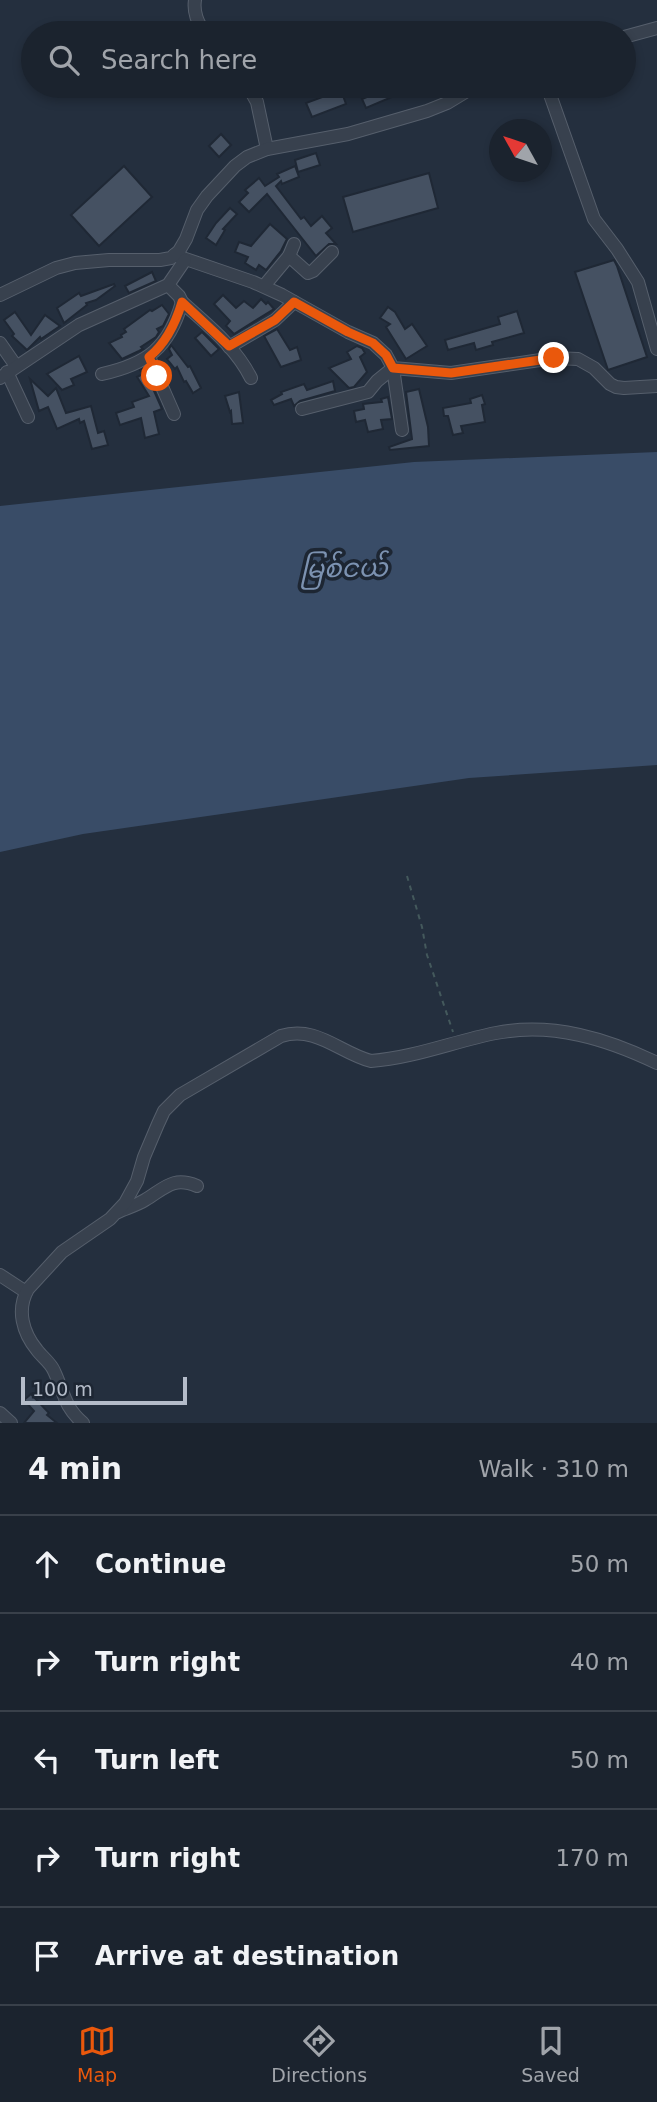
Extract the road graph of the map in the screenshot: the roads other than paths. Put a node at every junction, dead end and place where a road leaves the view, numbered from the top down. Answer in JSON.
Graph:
{"nodes":[{"id":1,"x":195,"y":0,"type":"edge"},
{"id":2,"x":197,"y":21,"type":"edge"},
{"id":3,"x":657,"y":29,"type":"edge"},
{"id":4,"x":636,"y":34,"type":"edge"},
{"id":5,"x":255,"y":98,"type":"edge"},
{"id":6,"x":455,"y":98,"type":"edge"},
{"id":7,"x":551,"y":98,"type":"edge"},
{"id":8,"x":267,"y":149,"type":"junction"},
{"id":9,"x":332,"y":251,"type":"dead end"},
{"id":10,"x":179,"y":258,"type":"junction"},
{"id":11,"x":167,"y":285,"type":"junction"},
{"id":12,"x":264,"y":286,"type":"junction"},
{"id":13,"x":0,"y":295,"type":"edge"},
{"id":14,"x":182,"y":302,"type":"junction"},
{"id":15,"x":294,"y":302,"type":"junction"},
{"id":16,"x":0,"y":343,"type":"edge"},
{"id":17,"x":229,"y":346,"type":"junction"},
{"id":18,"x":657,"y":349,"type":"edge"},
{"id":19,"x":149,"y":357,"type":"junction"},
{"id":20,"x":393,"y":368,"type":"junction"},
{"id":21,"x":8,"y":372,"type":"edge"},
{"id":22,"x":102,"y":374,"type":"dead end"},
{"id":23,"x":251,"y":378,"type":"dead end"},
{"id":24,"x":657,"y":386,"type":"edge"},
{"id":25,"x":302,"y":409,"type":"dead end"},
{"id":26,"x":174,"y":414,"type":"dead end"},
{"id":27,"x":28,"y":417,"type":"dead end"},
{"id":28,"x":402,"y":430,"type":"dead end"},
{"id":29,"x":657,"y":1063,"type":"edge"},
{"id":30,"x":197,"y":1186,"type":"dead end"},
{"id":31,"x":118,"y":1212,"type":"junction"},
{"id":32,"x":0,"y":1275,"type":"edge"},
{"id":33,"x":26,"y":1292,"type":"junction"},
{"id":34,"x":0,"y":1413,"type":"edge"},
{"id":35,"x":11,"y":1423,"type":"edge"},
{"id":36,"x":83,"y":1423,"type":"edge"}],
"edges":[{"from":1,"to":2,"type":"street"},
{"from":3,"to":4,"type":"street"},
{"from":5,"to":8,"type":"street"},
{"from":6,"to":8,"type":"street"},
{"from":7,"to":18,"type":"street"},
{"from":8,"to":10,"type":"street"},
{"from":9,"to":12,"type":"street"},
{"from":10,"to":11,"type":"street"},
{"from":10,"to":12,"type":"street"},
{"from":10,"to":13,"type":"street"},
{"from":11,"to":14,"type":"street"},
{"from":11,"to":21,"type":"street"},
{"from":12,"to":15,"type":"street"},
{"from":14,"to":17,"type":"street"},
{"from":14,"to":19,"type":"street"},
{"from":15,"to":17,"type":"street"},
{"from":15,"to":20,"type":"street"},
{"from":16,"to":21,"type":"street"},
{"from":17,"to":23,"type":"street"},
{"from":19,"to":22,"type":"street"},
{"from":19,"to":26,"type":"street"},
{"from":20,"to":24,"type":"street"},
{"from":20,"to":25,"type":"street"},
{"from":20,"to":28,"type":"street"},
{"from":21,"to":27,"type":"street"},
{"from":29,"to":31,"type":"street"},
{"from":30,"to":31,"type":"street"},
{"from":31,"to":33,"type":"street"},
{"from":32,"to":33,"type":"street"},
{"from":33,"to":36,"type":"street"},
{"from":34,"to":35,"type":"street"}]}
